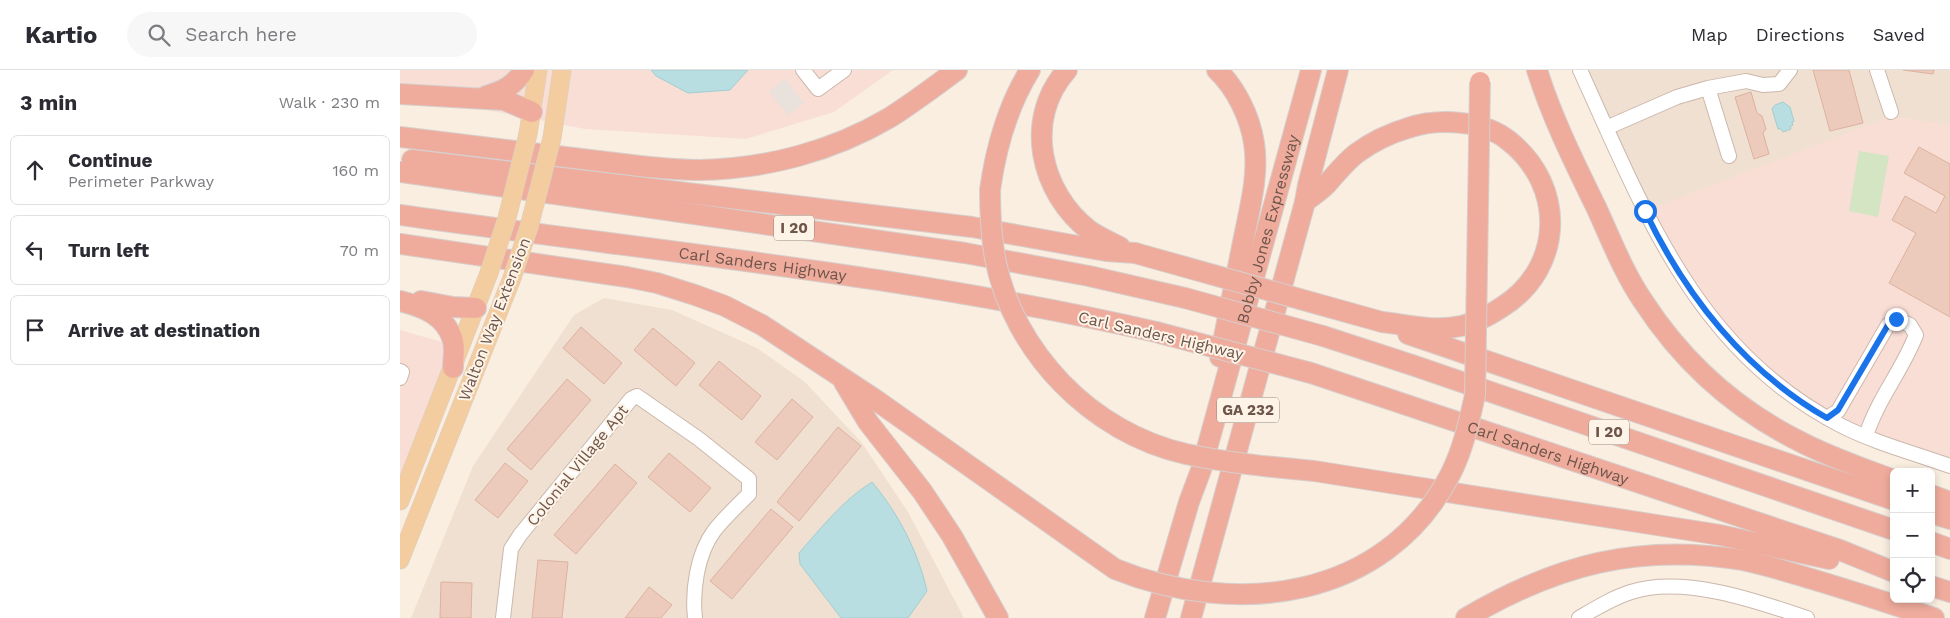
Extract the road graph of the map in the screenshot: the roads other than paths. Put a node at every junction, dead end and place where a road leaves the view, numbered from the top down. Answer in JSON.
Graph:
{"nodes":[{"id":1,"x":524,"y":70,"type":"edge"},
{"id":2,"x":538,"y":70,"type":"edge"},
{"id":3,"x":562,"y":70,"type":"edge"},
{"id":4,"x":803,"y":70,"type":"edge"},
{"id":5,"x":844,"y":70,"type":"edge"},
{"id":6,"x":957,"y":70,"type":"edge"},
{"id":7,"x":1030,"y":70,"type":"edge"},
{"id":8,"x":1067,"y":70,"type":"edge"},
{"id":9,"x":1217,"y":70,"type":"edge"},
{"id":10,"x":1301,"y":70,"type":"edge"},
{"id":11,"x":1311,"y":70,"type":"edge"},
{"id":12,"x":1338,"y":70,"type":"edge"},
{"id":13,"x":1537,"y":70,"type":"edge"},
{"id":14,"x":1580,"y":70,"type":"edge"},
{"id":15,"x":1878,"y":70,"type":"edge"},
{"id":16,"x":1785,"y":71,"type":"edge"},
{"id":17,"x":1480,"y":76,"type":"edge"},
{"id":18,"x":1753,"y":78,"type":"edge"},
{"id":19,"x":1708,"y":88,"type":"junction"},
{"id":20,"x":400,"y":94,"type":"edge"},
{"id":21,"x":476,"y":98,"type":"junction"},
{"id":22,"x":532,"y":112,"type":"junction"},
{"id":23,"x":1890,"y":112,"type":"dead end"},
{"id":24,"x":1606,"y":128,"type":"junction"},
{"id":25,"x":552,"y":135,"type":"junction"},
{"id":26,"x":400,"y":137,"type":"edge"},
{"id":27,"x":1291,"y":144,"type":"junction"},
{"id":28,"x":1729,"y":156,"type":"dead end"},
{"id":29,"x":400,"y":159,"type":"edge"},
{"id":30,"x":400,"y":172,"type":"edge"},
{"id":31,"x":1305,"y":202,"type":"junction"},
{"id":32,"x":400,"y":215,"type":"edge"},
{"id":33,"x":400,"y":244,"type":"edge"},
{"id":34,"x":1135,"y":253,"type":"junction"},
{"id":35,"x":400,"y":296,"type":"edge"},
{"id":36,"x":400,"y":301,"type":"edge"},
{"id":37,"x":502,"y":306,"type":"junction"},
{"id":38,"x":476,"y":308,"type":"junction"},
{"id":39,"x":1382,"y":322,"type":"junction"},
{"id":40,"x":452,"y":368,"type":"junction"},
{"id":41,"x":400,"y":371,"type":"edge"},
{"id":42,"x":840,"y":376,"type":"junction"},
{"id":43,"x":400,"y":378,"type":"edge"},
{"id":44,"x":1827,"y":418,"type":"junction"},
{"id":45,"x":1866,"y":436,"type":"junction"},
{"id":46,"x":1950,"y":466,"type":"edge"},
{"id":47,"x":1890,"y":478,"type":"edge"},
{"id":48,"x":1935,"y":496,"type":"edge"},
{"id":49,"x":1890,"y":499,"type":"edge"},
{"id":50,"x":400,"y":501,"type":"edge"},
{"id":51,"x":1189,"y":502,"type":"junction"},
{"id":52,"x":1950,"y":502,"type":"edge"},
{"id":53,"x":1935,"y":514,"type":"edge"},
{"id":54,"x":1950,"y":519,"type":"edge"},
{"id":55,"x":1890,"y":529,"type":"edge"},
{"id":56,"x":1935,"y":543,"type":"edge"},
{"id":57,"x":1950,"y":549,"type":"edge"},
{"id":58,"x":400,"y":560,"type":"edge"},
{"id":59,"x":1863,"y":560,"type":"junction"},
{"id":60,"x":1890,"y":570,"type":"edge"},
{"id":61,"x":1935,"y":587,"type":"edge"},
{"id":62,"x":1950,"y":592,"type":"edge"},
{"id":63,"x":503,"y":618,"type":"edge"},
{"id":64,"x":696,"y":618,"type":"edge"},
{"id":65,"x":998,"y":618,"type":"edge"},
{"id":66,"x":1155,"y":618,"type":"edge"},
{"id":67,"x":1190,"y":618,"type":"edge"},
{"id":68,"x":1466,"y":618,"type":"edge"},
{"id":69,"x":1579,"y":618,"type":"edge"},
{"id":70,"x":1807,"y":618,"type":"edge"},
{"id":71,"x":1934,"y":618,"type":"edge"}],
"edges":[{"from":1,"to":21,"type":"highway"},
{"from":2,"to":22,"type":"main road","name":"Walton Way Extension"},
{"from":3,"to":25,"type":"main road","name":"Walton Way Extension"},
{"from":4,"to":5,"type":"street"},
{"from":6,"to":26,"type":"highway"},
{"from":7,"to":59,"type":"highway","bridge":true},
{"from":8,"to":34,"type":"highway"},
{"from":9,"to":51,"type":"highway"},
{"from":10,"to":27,"type":"highway"},
{"from":11,"to":27,"type":"highway","name":"Bobby Jones Expressway","number":"GA 232"},
{"from":12,"to":31,"type":"highway","name":"Bobby Jones Expressway","number":"GA 232"},
{"from":13,"to":47,"type":"highway"},
{"from":14,"to":24,"type":"street"},
{"from":15,"to":23,"type":"street"},
{"from":16,"to":18,"type":"street"},
{"from":17,"to":42,"type":"highway","bridge":true},
{"from":18,"to":19,"type":"street"},
{"from":19,"to":24,"type":"street"},
{"from":19,"to":28,"type":"street"},
{"from":20,"to":21,"type":"highway"},
{"from":21,"to":22,"type":"highway"},
{"from":22,"to":25,"type":"main road"},
{"from":22,"to":38,"type":"main road","name":"Walton Way Extension","bridge":true},
{"from":24,"to":44,"type":"street"},
{"from":25,"to":37,"type":"main road","name":"Walton Way Extension","bridge":true},
{"from":27,"to":51,"type":"highway","name":"Bobby Jones Expressway","number":"GA 232"},
{"from":29,"to":34,"type":"highway"},
{"from":30,"to":55,"type":"highway","number":"I 20","bridge":true},
{"from":31,"to":39,"type":"highway"},
{"from":31,"to":67,"type":"highway","name":"Bobby Jones Expressway","number":"GA 232"},
{"from":32,"to":59,"type":"highway","name":"Carl Sanders Highway","number":"I 20","bridge":true},
{"from":33,"to":42,"type":"highway"},
{"from":34,"to":39,"type":"highway","bridge":true},
{"from":35,"to":38,"type":"highway"},
{"from":36,"to":40,"type":"highway"},
{"from":37,"to":38,"type":"main road"},
{"from":37,"to":58,"type":"main road","name":"Walton Way Extension"},
{"from":38,"to":40,"type":"main road","name":"Walton Way Extension"},
{"from":39,"to":49,"type":"highway"},
{"from":40,"to":50,"type":"main road","name":"Walton Way Extension"},
{"from":41,"to":43,"type":"street"},
{"from":42,"to":65,"type":"highway"},
{"from":44,"to":45,"type":"street"},
{"from":44,"to":45,"type":"street"},
{"from":45,"to":46,"type":"street"},
{"from":48,"to":52,"type":"highway"},
{"from":51,"to":66,"type":"highway","name":"Bobby Jones Expressway","number":"GA 232"},
{"from":53,"to":54,"type":"highway"},
{"from":56,"to":57,"type":"highway"},
{"from":59,"to":60,"type":"highway","name":"Carl Sanders Highway","number":"I 20"},
{"from":61,"to":62,"type":"highway"},
{"from":63,"to":64,"type":"street","name":"Colonial Village Apt"},
{"from":68,"to":71,"type":"highway"},
{"from":69,"to":70,"type":"street"}]}
